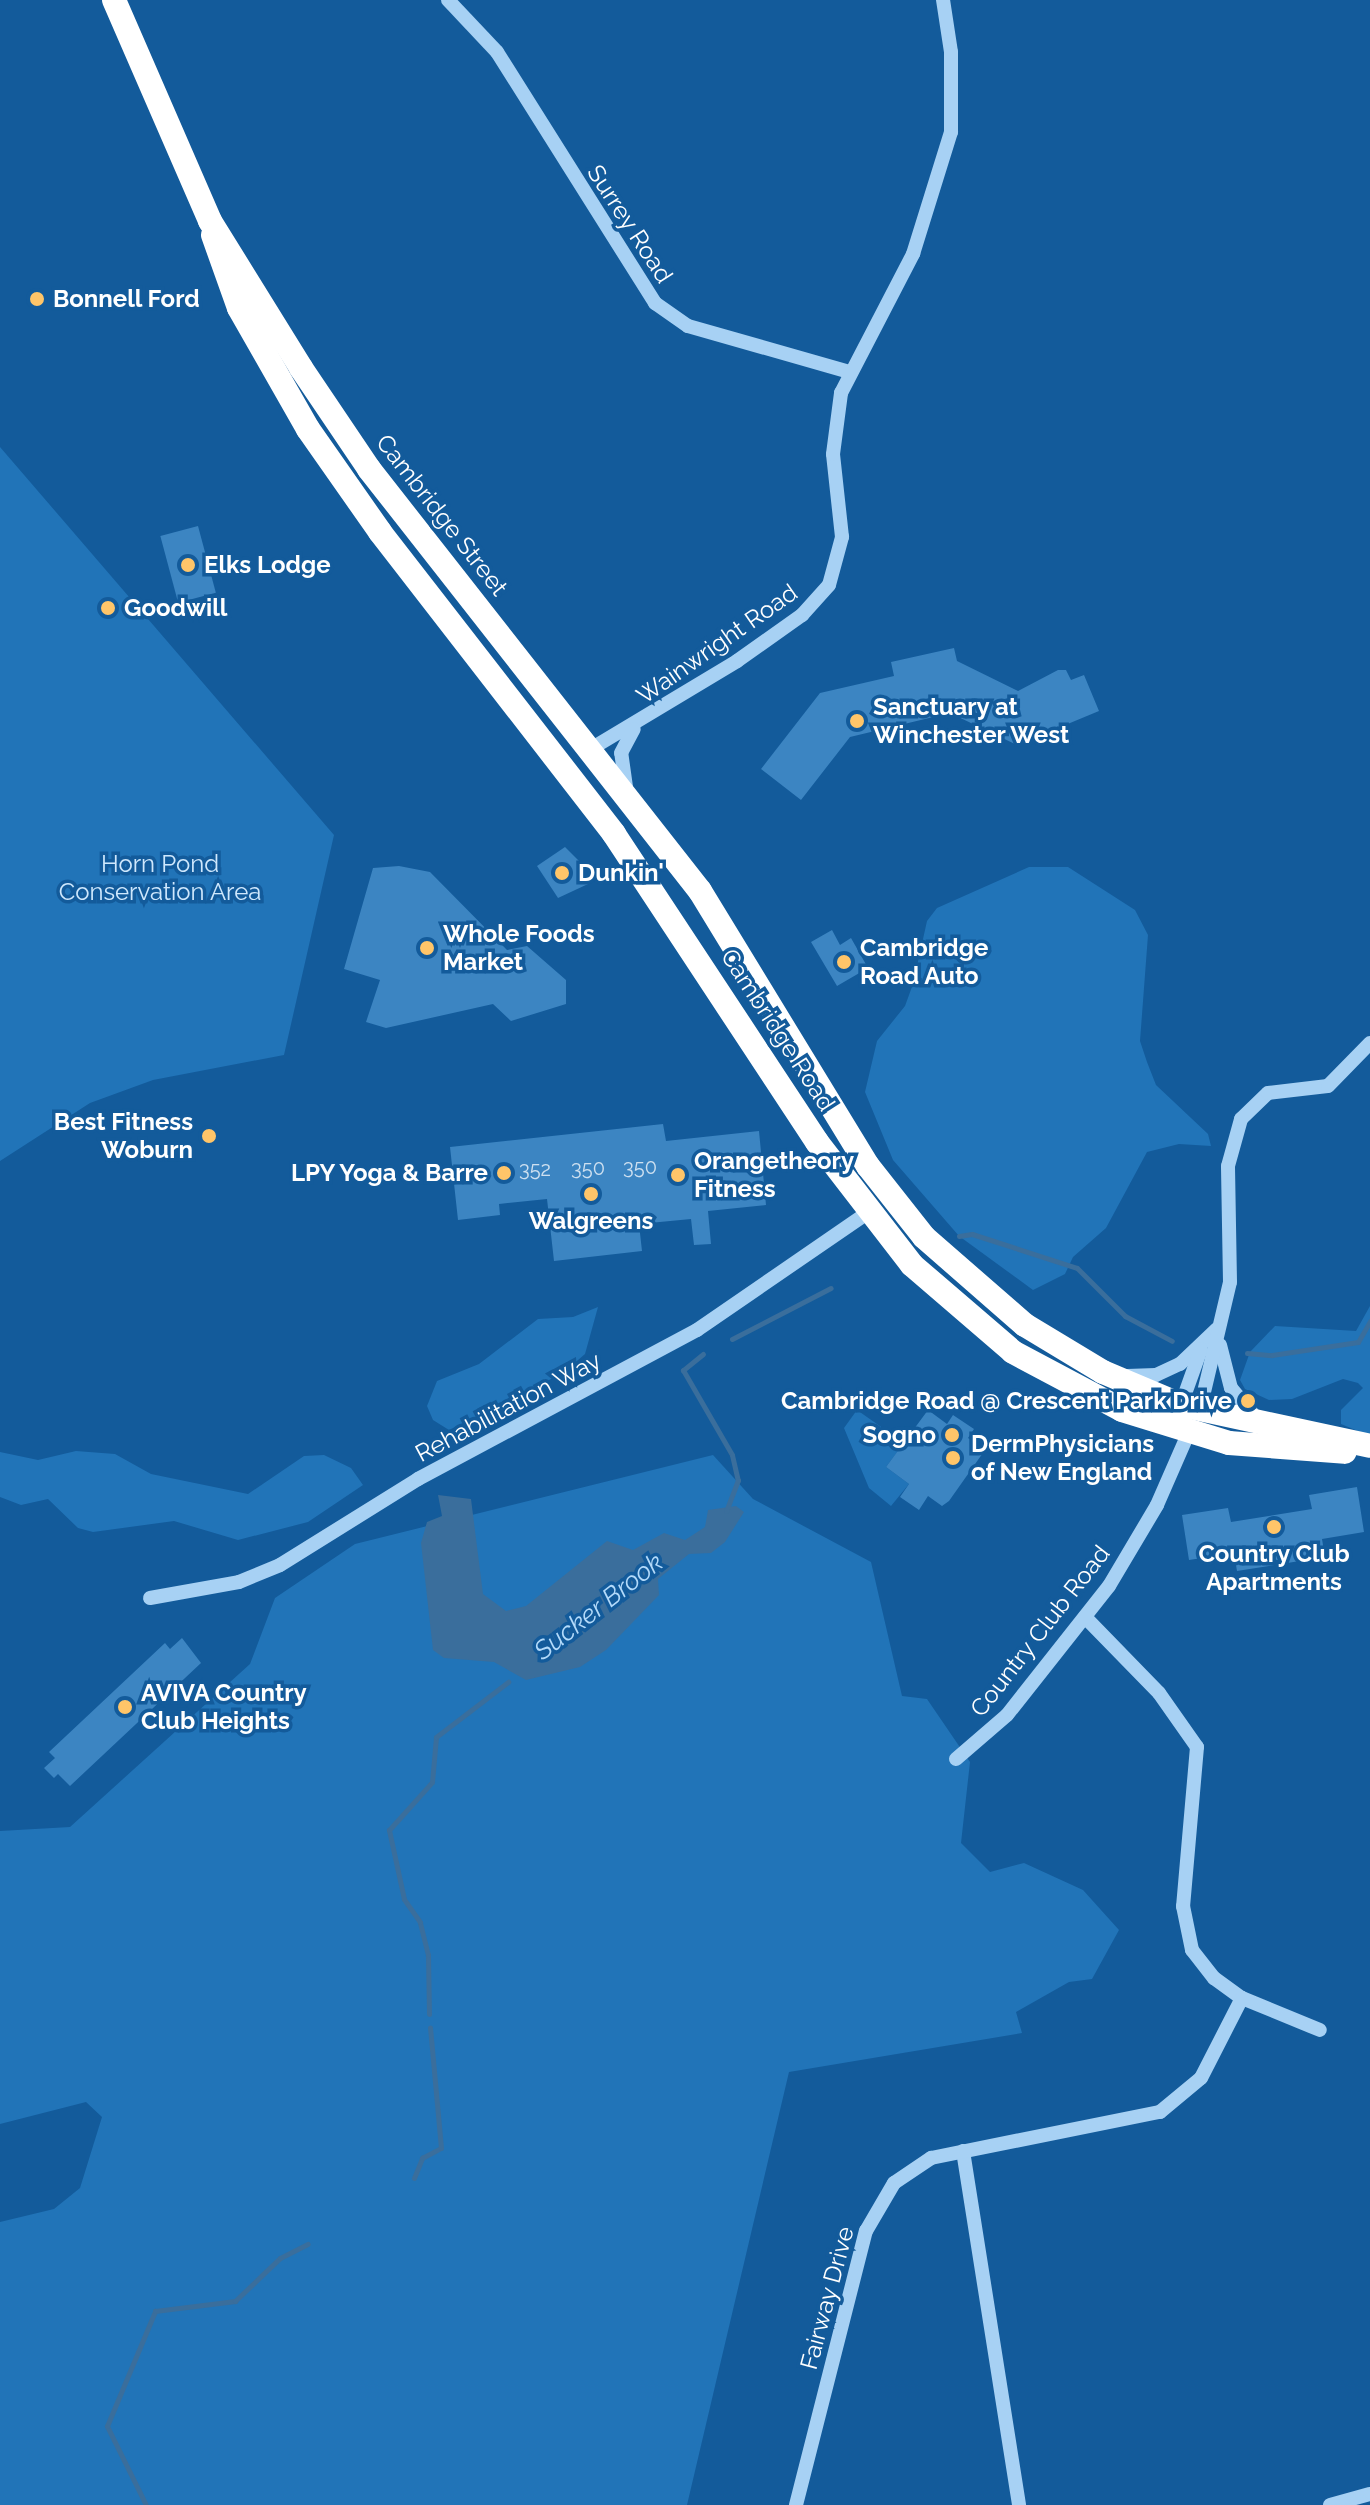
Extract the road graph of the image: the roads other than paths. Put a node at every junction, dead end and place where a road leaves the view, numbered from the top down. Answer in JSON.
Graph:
{"nodes":[{"id":1,"x":114,"y":0,"type":"edge"},
{"id":2,"x":448,"y":0,"type":"edge"},
{"id":3,"x":943,"y":0,"type":"edge"},
{"id":4,"x":210,"y":221,"type":"junction"},
{"id":5,"x":849,"y":372,"type":"junction"},
{"id":6,"x":485,"y":616,"type":"junction"},
{"id":7,"x":460,"y":637,"type":"junction"},
{"id":8,"x":634,"y":729,"type":"junction"},
{"id":9,"x":589,"y":750,"type":"junction"},
{"id":10,"x":652,"y":827,"type":"junction"},
{"id":11,"x":614,"y":834,"type":"joint"},
{"id":12,"x":788,"y":1031,"type":"junction"},
{"id":13,"x":1370,"y":1043,"type":"edge"},
{"id":14,"x":759,"y":1049,"type":"junction"},
{"id":15,"x":869,"y":1212,"type":"junction"},
{"id":16,"x":1217,"y":1328,"type":"junction"},
{"id":17,"x":1203,"y":1345,"type":"junction"},
{"id":18,"x":1082,"y":1361,"type":"junction"},
{"id":19,"x":1190,"y":1407,"type":"junction"},
{"id":20,"x":1269,"y":1425,"type":"junction"},
{"id":21,"x":1188,"y":1434,"type":"junction"},
{"id":22,"x":1370,"y":1446,"type":"edge"},
{"id":23,"x":1370,"y":1453,"type":"edge"},
{"id":24,"x":150,"y":1598,"type":"dead end"},
{"id":25,"x":1085,"y":1617,"type":"junction"},
{"id":26,"x":956,"y":1759,"type":"dead end"},
{"id":27,"x":1242,"y":1998,"type":"junction"},
{"id":28,"x":1320,"y":2030,"type":"dead end"},
{"id":29,"x":963,"y":2151,"type":"junction"},
{"id":30,"x":1370,"y":2494,"type":"edge"},
{"id":31,"x":796,"y":2505,"type":"edge"},
{"id":32,"x":1019,"y":2505,"type":"edge"},
{"id":33,"x":1330,"y":2505,"type":"edge"}],
"edges":[{"from":1,"to":4,"type":"highway","name":"Cambridge Street"},
{"from":2,"to":5,"type":"street","name":"Surrey Road"},
{"from":3,"to":5,"type":"street","name":"Wainwright Road"},
{"from":4,"to":6,"type":"highway","name":"Cambridge Street"},
{"from":4,"to":7,"type":"highway","name":"Cambridge Street"},
{"from":5,"to":8,"type":"street","name":"Wainwright Road"},
{"from":6,"to":7,"type":"highway"},
{"from":6,"to":9,"type":"highway","name":"Cambridge Street"},
{"from":7,"to":11,"type":"highway","name":"Cambridge Street"},
{"from":8,"to":9,"type":"street","name":"Wainwright Road"},
{"from":8,"to":10,"type":"street","name":"Wainwright Road"},
{"from":9,"to":10,"type":"highway","name":"Cambridge Street"},
{"from":10,"to":12,"type":"highway","name":"Cambridge Road"},
{"from":11,"to":14,"type":"highway","name":"Cambridge Road"},
{"from":12,"to":14,"type":"highway"},
{"from":12,"to":18,"type":"highway","name":"Cambridge Road"},
{"from":13,"to":16,"type":"street"},
{"from":14,"to":15,"type":"highway","name":"Cambridge Road"},
{"from":15,"to":21,"type":"highway","name":"Cambridge Road"},
{"from":15,"to":24,"type":"street","name":"Rehabilitation Way"},
{"from":16,"to":17,"type":"street"},
{"from":16,"to":19,"type":"street"},
{"from":16,"to":20,"type":"street"},
{"from":17,"to":18,"type":"street"},
{"from":17,"to":19,"type":"street"},
{"from":18,"to":19,"type":"highway","name":"Cambridge Road"},
{"from":19,"to":20,"type":"highway","name":"Cambridge Road"},
{"from":19,"to":21,"type":"highway"},
{"from":20,"to":22,"type":"highway","name":"Cambridge Road"},
{"from":21,"to":23,"type":"highway","name":"Cambridge Road"},
{"from":21,"to":25,"type":"street","name":"Country Club Road"},
{"from":25,"to":26,"type":"street","name":"Country Club Road"},
{"from":25,"to":27,"type":"street"},
{"from":27,"to":28,"type":"street"},
{"from":27,"to":29,"type":"street","name":"Fairway Drive"},
{"from":29,"to":31,"type":"street","name":"Fairway Drive"},
{"from":29,"to":32,"type":"street"},
{"from":30,"to":33,"type":"street"}]}
